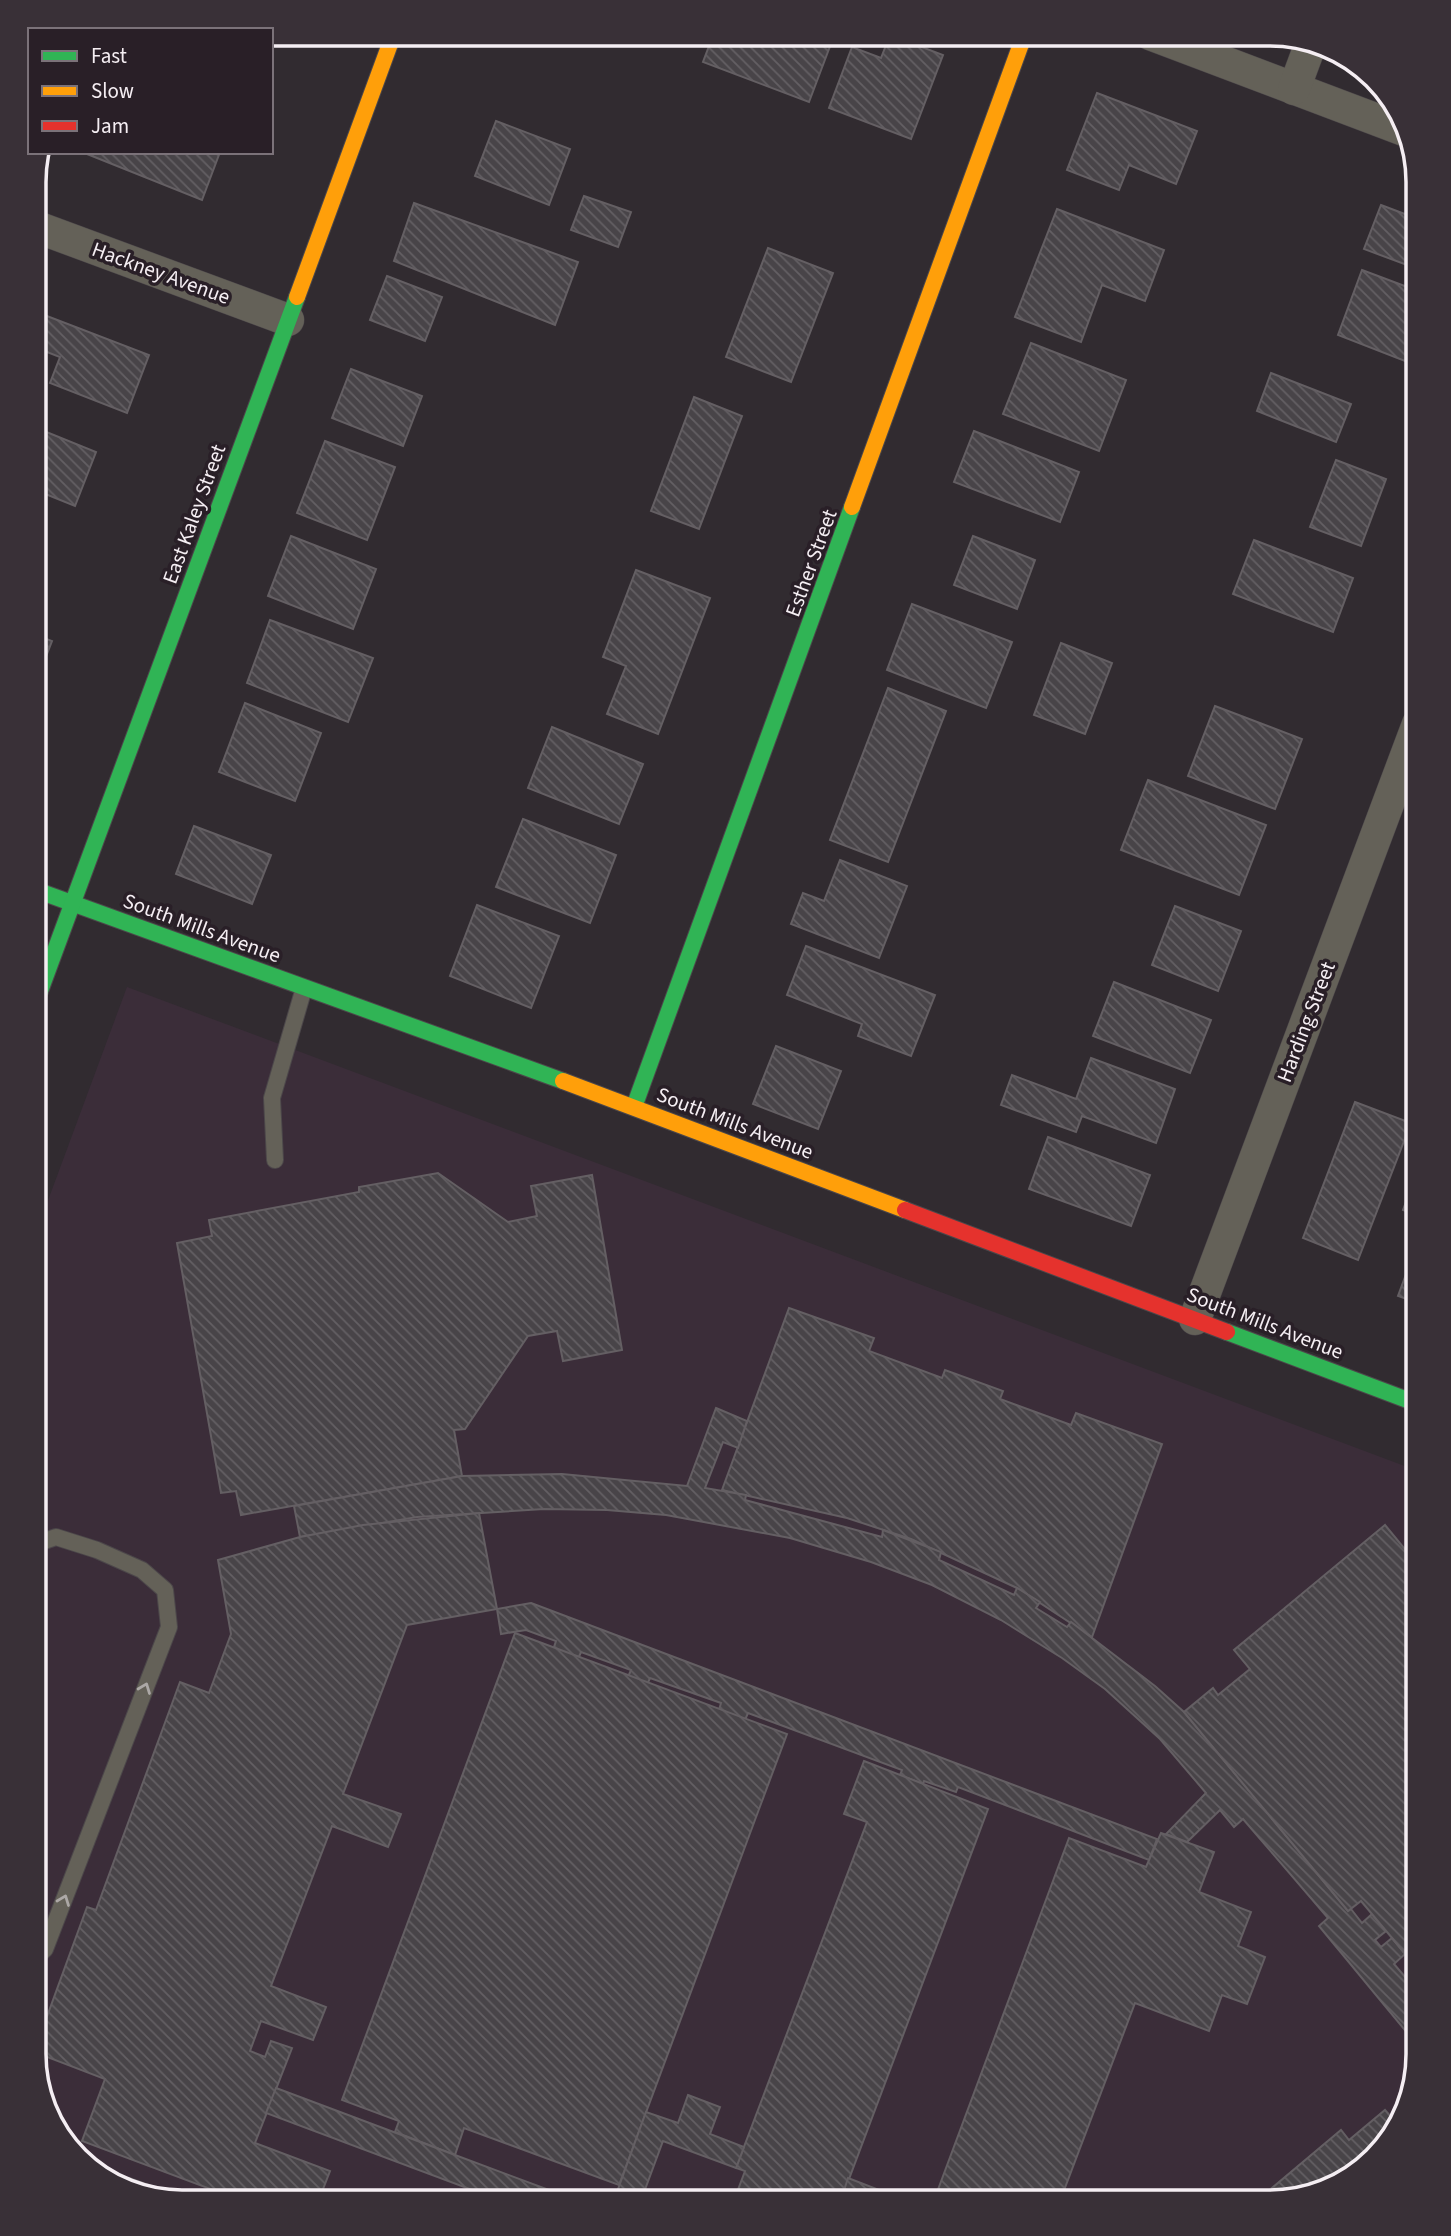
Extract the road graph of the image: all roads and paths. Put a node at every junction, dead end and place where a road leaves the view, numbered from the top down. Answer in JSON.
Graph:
{"nodes":[{"id":1,"x":389,"y":46,"type":"edge"},
{"id":2,"x":1020,"y":46,"type":"edge"},
{"id":3,"x":1181,"y":46,"type":"edge"},
{"id":4,"x":1308,"y":51,"type":"edge"},
{"id":5,"x":1294,"y":89,"type":"junction"},
{"id":6,"x":1393,"y":126,"type":"edge"},
{"id":7,"x":46,"y":230,"type":"edge"},
{"id":8,"x":288,"y":320,"type":"junction"},
{"id":9,"x":1406,"y":756,"type":"edge"},
{"id":10,"x":46,"y":894,"type":"edge"},
{"id":11,"x":72,"y":904,"type":"junction"},
{"id":12,"x":46,"y":975,"type":"edge"},
{"id":13,"x":304,"y":988,"type":"junction"},
{"id":14,"x":634,"y":1107,"type":"junction"},
{"id":15,"x":275,"y":1160,"type":"dead end"},
{"id":16,"x":1195,"y":1319,"type":"junction"},
{"id":17,"x":1406,"y":1399,"type":"edge"},
{"id":18,"x":46,"y":1540,"type":"edge"},
{"id":19,"x":46,"y":1946,"type":"edge"}],
"edges":[{"from":1,"to":8,"type":"street","name":"East Kaley Street"},
{"from":2,"to":14,"type":"street","name":"Esther Street"},
{"from":3,"to":5,"type":"street"},
{"from":4,"to":5,"type":"street"},
{"from":5,"to":6,"type":"street"},
{"from":7,"to":8,"type":"street","name":"Hackney Avenue"},
{"from":8,"to":11,"type":"street","name":"East Kaley Street"},
{"from":9,"to":16,"type":"street","name":"Harding Street"},
{"from":10,"to":11,"type":"street","name":"South Mills Avenue"},
{"from":11,"to":12,"type":"street","name":"East Kaley Street"},
{"from":11,"to":13,"type":"street","name":"South Mills Avenue"},
{"from":13,"to":14,"type":"street","name":"South Mills Avenue"},
{"from":13,"to":15,"type":"lane"},
{"from":14,"to":16,"type":"street","name":"South Mills Avenue"},
{"from":16,"to":17,"type":"street","name":"South Mills Avenue"},
{"from":19,"to":18,"type":"lane","one_way":true}]}
